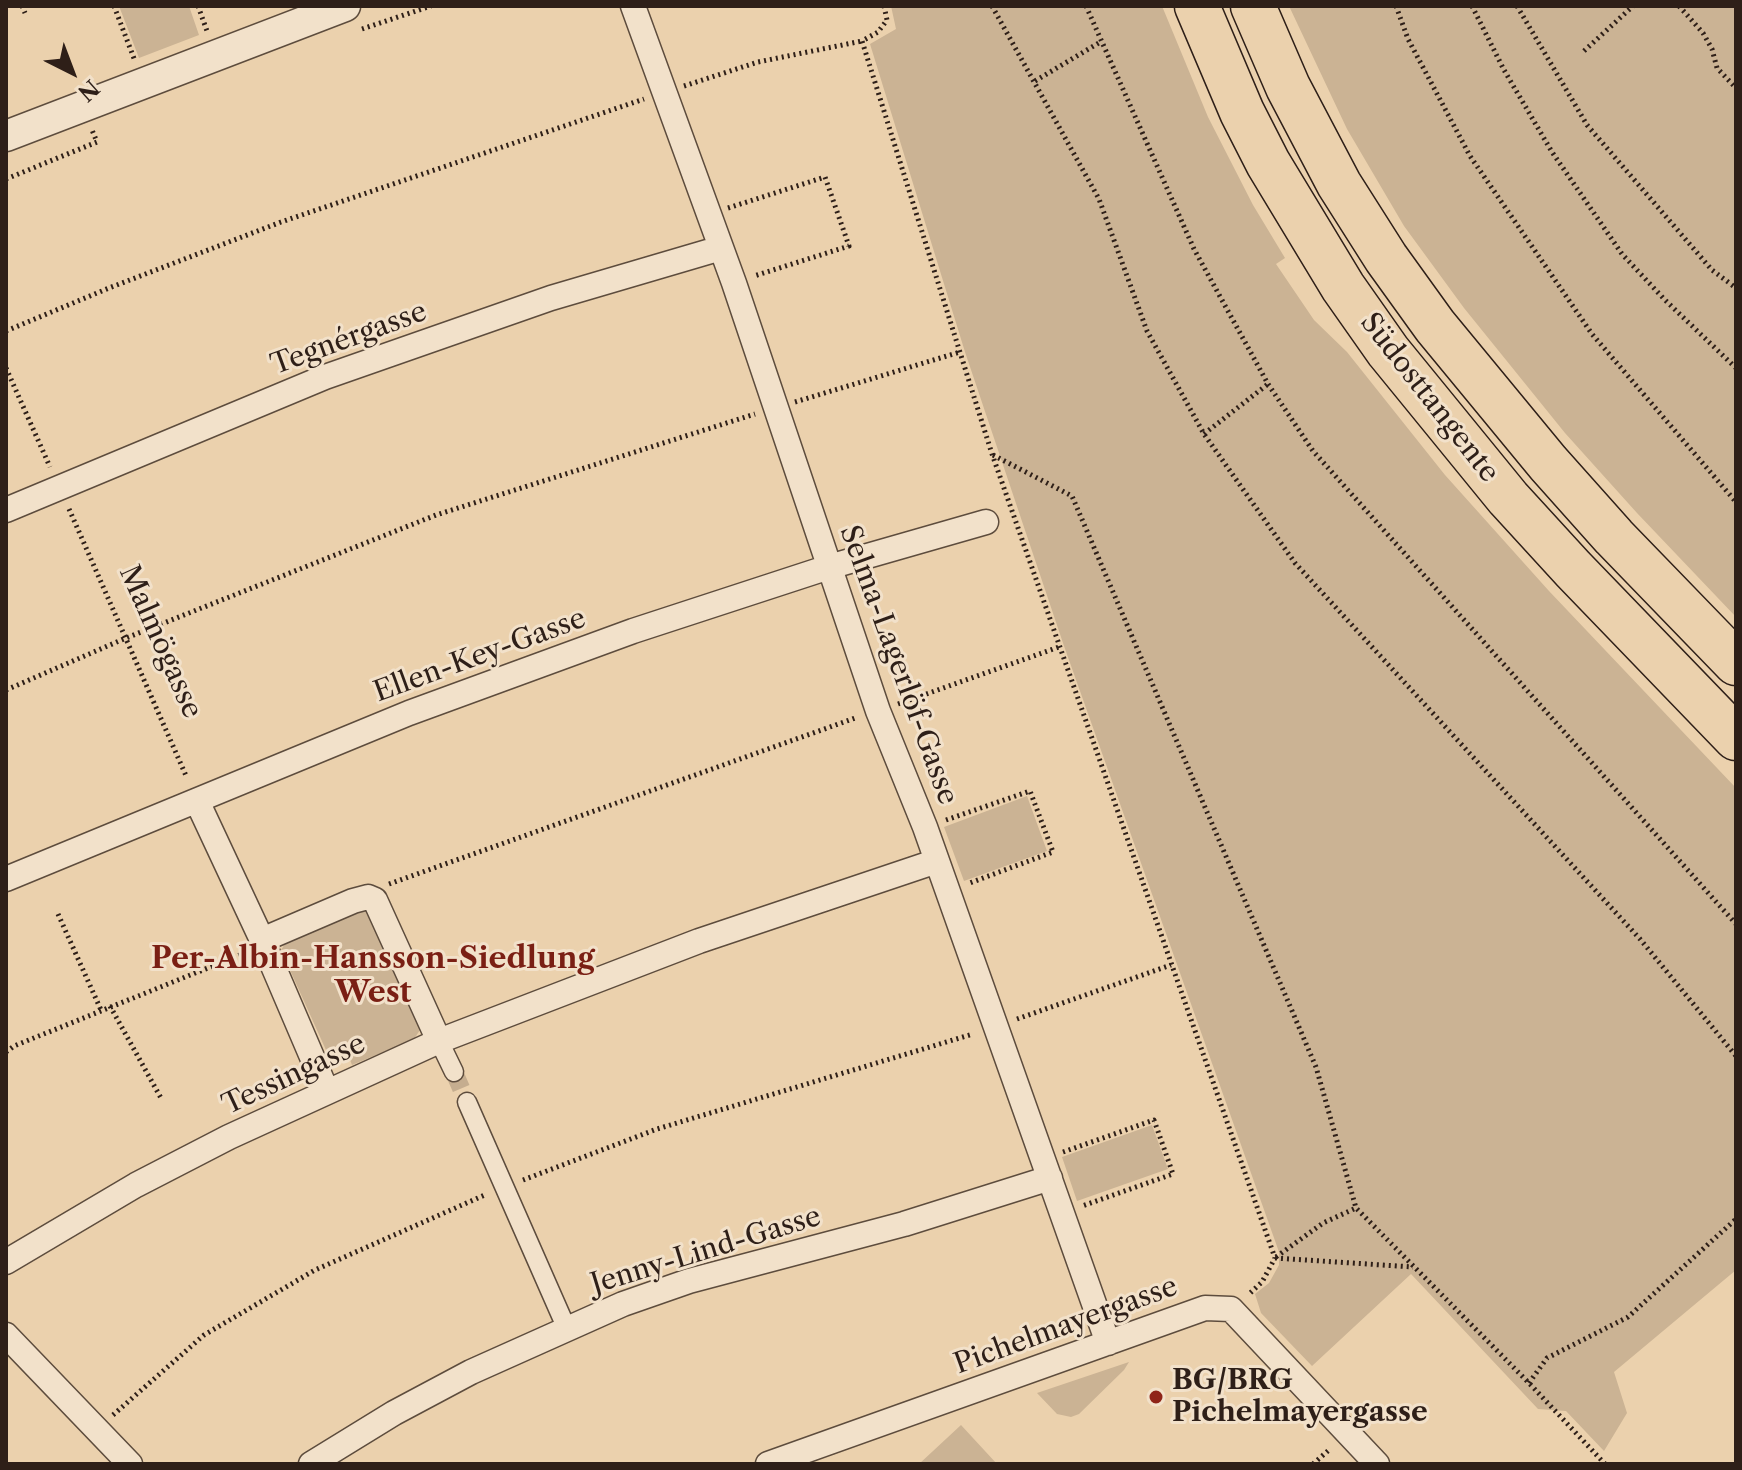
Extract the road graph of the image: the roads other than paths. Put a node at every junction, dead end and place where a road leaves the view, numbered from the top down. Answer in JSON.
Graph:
{"nodes":[{"id":1,"x":345,"y":6,"type":"edge"},
{"id":2,"x":633,"y":6,"type":"edge"},
{"id":3,"x":1197,"y":6,"type":"edge"},
{"id":4,"x":1253,"y":6,"type":"edge"},
{"id":5,"x":6,"y":136,"type":"edge"},
{"id":6,"x":721,"y":248,"type":"junction"},
{"id":7,"x":6,"y":510,"type":"edge"},
{"id":8,"x":986,"y":522,"type":"dead end"},
{"id":9,"x":829,"y":567,"type":"junction"},
{"id":10,"x":1736,"y":663,"type":"edge"},
{"id":11,"x":1736,"y":738,"type":"edge"},
{"id":12,"x":197,"y":801,"type":"junction"},
{"id":13,"x":937,"y":861,"type":"junction"},
{"id":14,"x":6,"y":879,"type":"edge"},
{"id":15,"x":262,"y":940,"type":"junction"},
{"id":16,"x":439,"y":1041,"type":"junction"},
{"id":17,"x":454,"y":1072,"type":"tunnel mouth"},
{"id":18,"x":327,"y":1092,"type":"junction"},
{"id":19,"x":467,"y":1102,"type":"tunnel mouth"},
{"id":20,"x":1046,"y":1168,"type":"junction"},
{"id":21,"x":6,"y":1262,"type":"edge"},
{"id":22,"x":566,"y":1327,"type":"junction"},
{"id":23,"x":6,"y":1335,"type":"edge"},
{"id":24,"x":1108,"y":1343,"type":"junction"},
{"id":25,"x":130,"y":1464,"type":"edge"},
{"id":26,"x":311,"y":1464,"type":"edge"},
{"id":27,"x":768,"y":1464,"type":"edge"},
{"id":28,"x":1377,"y":1464,"type":"edge"}],
"edges":[{"from":1,"to":5,"type":"street"},
{"from":2,"to":6,"type":"street","name":"Selma-Lagerlöf-Gasse"},
{"from":3,"to":11,"type":"highway","name":"Südosttangente"},
{"from":4,"to":10,"type":"highway","name":"Südosttangente"},
{"from":6,"to":7,"type":"street","name":"Tegnérgasse"},
{"from":6,"to":9,"type":"street","name":"Selma-Lagerlöf-Gasse"},
{"from":8,"to":9,"type":"street","name":"Ellen-Key-Gasse"},
{"from":9,"to":12,"type":"street","name":"Ellen-Key-Gasse"},
{"from":9,"to":13,"type":"street","name":"Selma-Lagerlöf-Gasse"},
{"from":12,"to":14,"type":"street","name":"Ellen-Key-Gasse"},
{"from":12,"to":15,"type":"street"},
{"from":13,"to":16,"type":"street","name":"Tessingasse"},
{"from":13,"to":20,"type":"street","name":"Selma-Lagerlöf-Gasse"},
{"from":15,"to":16,"type":"street"},
{"from":15,"to":18,"type":"street"},
{"from":16,"to":17,"type":"street"},
{"from":16,"to":18,"type":"street","name":"Tessingasse"},
{"from":18,"to":21,"type":"street","name":"Tessingasse"},
{"from":19,"to":22,"type":"street"},
{"from":20,"to":22,"type":"street","name":"Jenny-Lind-Gasse"},
{"from":20,"to":24,"type":"street","name":"Selma-Lagerlöf-Gasse"},
{"from":22,"to":26,"type":"street","name":"Jenny-Lind-Gasse"},
{"from":23,"to":25,"type":"street"},
{"from":24,"to":27,"type":"street","name":"Pichelmayergasse"},
{"from":24,"to":28,"type":"street","name":"Pichelmayergasse"}]}
